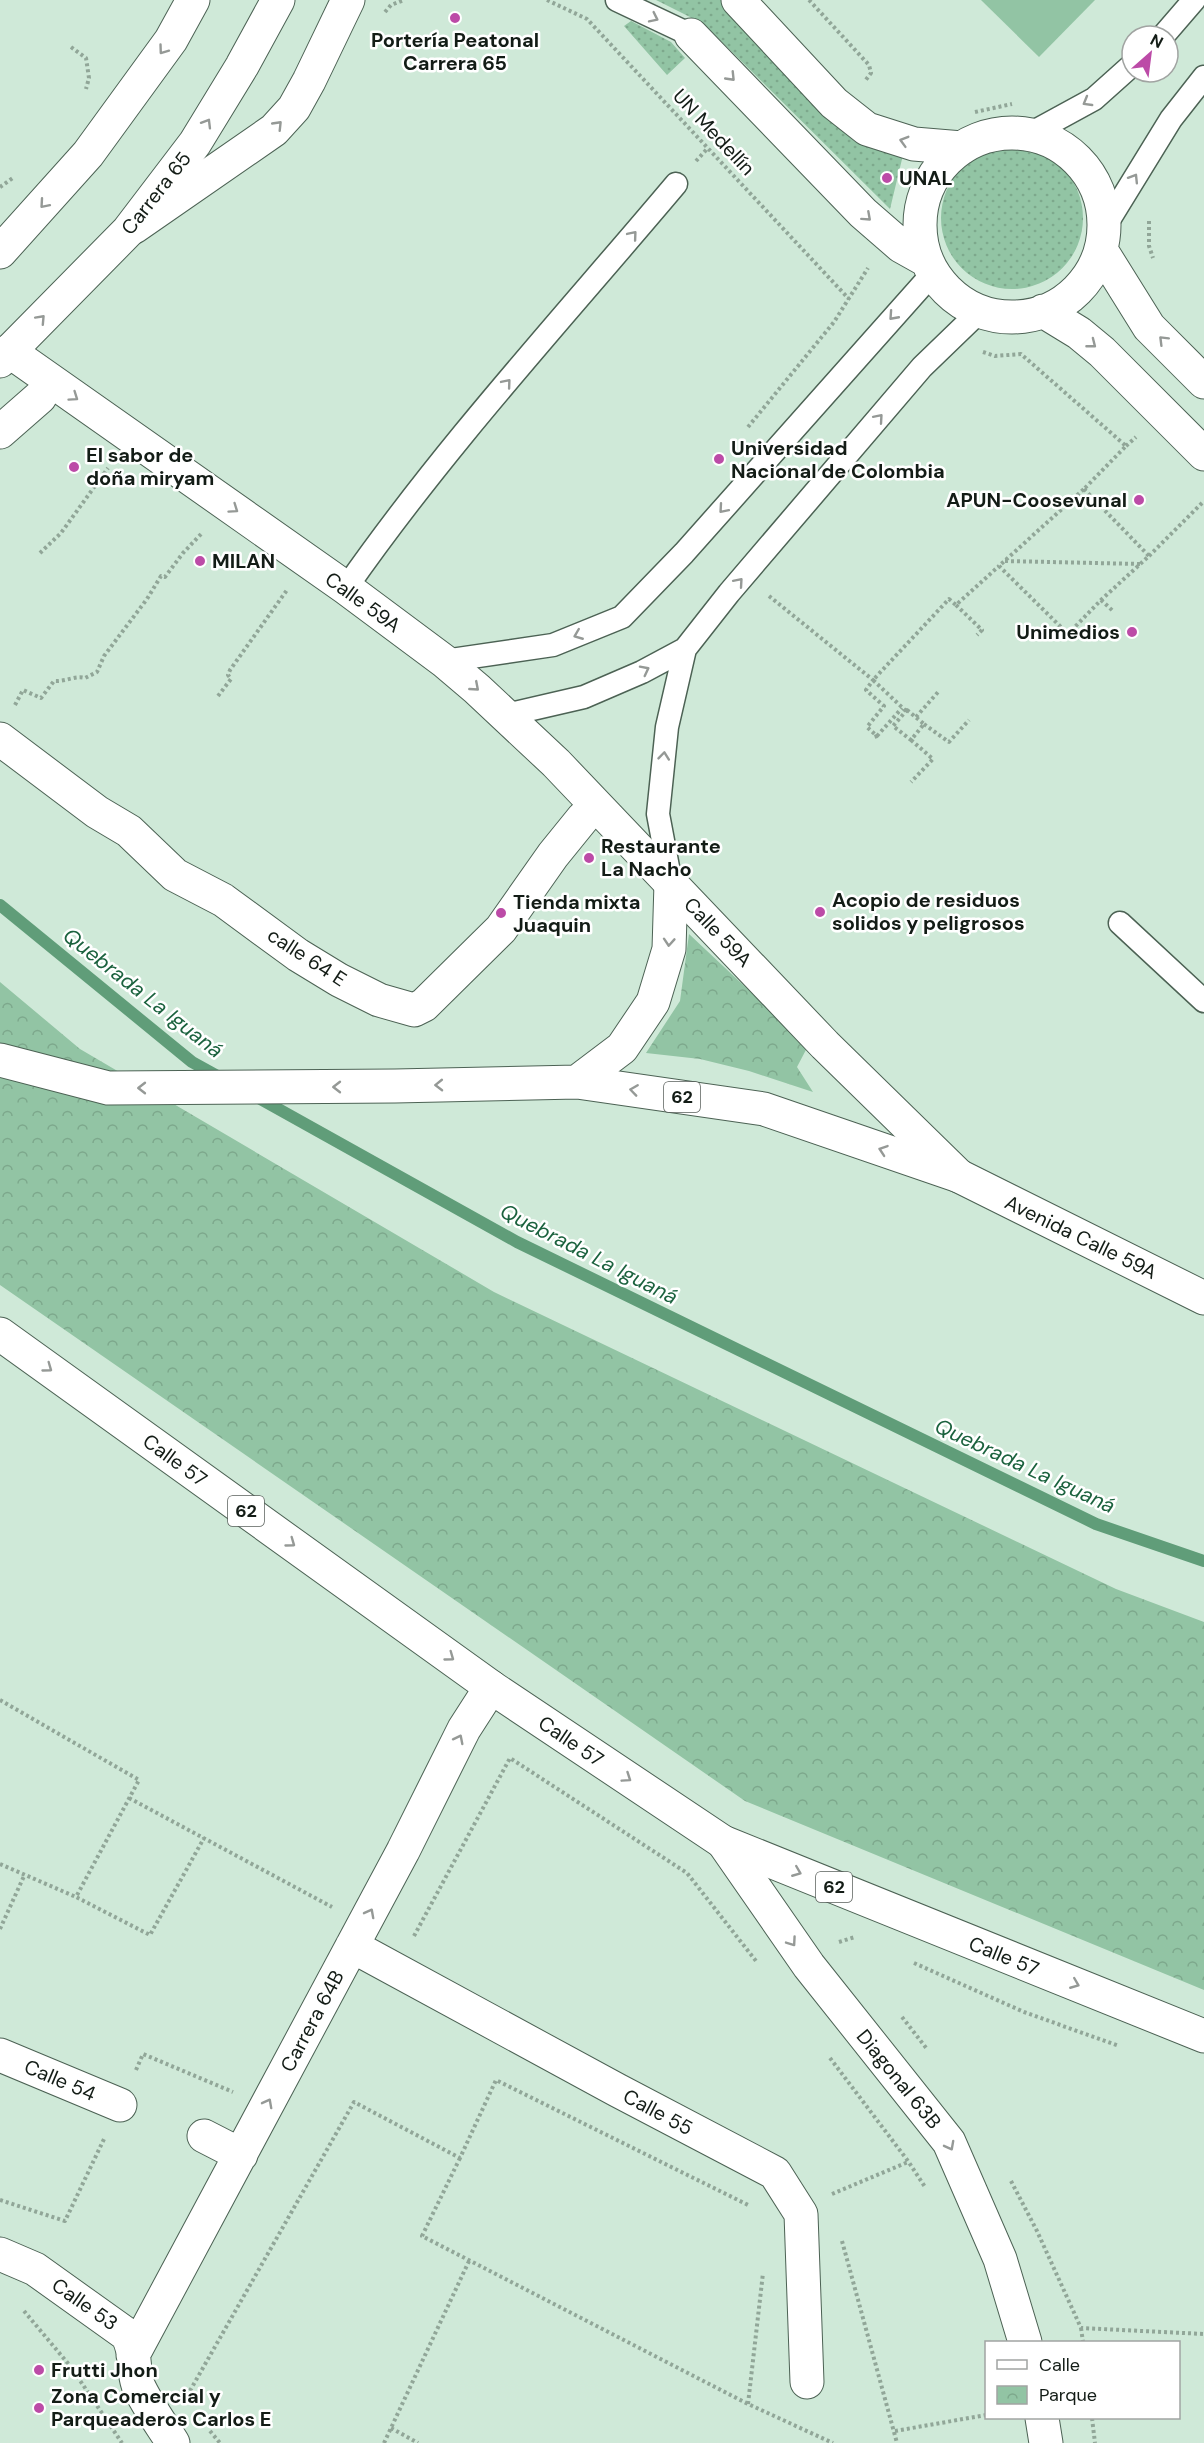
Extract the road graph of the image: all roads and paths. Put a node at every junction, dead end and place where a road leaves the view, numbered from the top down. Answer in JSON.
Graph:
{"nodes":[{"id":1,"x":194,"y":0,"type":"edge"},
{"id":2,"x":278,"y":0,"type":"edge"},
{"id":3,"x":348,"y":0,"type":"edge"},
{"id":4,"x":404,"y":0,"type":"edge"},
{"id":5,"x":547,"y":0,"type":"edge"},
{"id":6,"x":617,"y":0,"type":"edge"},
{"id":7,"x":738,"y":0,"type":"edge"},
{"id":8,"x":809,"y":0,"type":"edge"},
{"id":9,"x":1194,"y":0,"type":"edge"},
{"id":10,"x":391,"y":3,"type":"edge"},
{"id":11,"x":1173,"y":24,"type":"edge"},
{"id":12,"x":691,"y":35,"type":"joint"},
{"id":13,"x":71,"y":47,"type":"dead end"},
{"id":14,"x":1120,"y":76,"type":"edge"},
{"id":15,"x":1204,"y":77,"type":"edge"},
{"id":16,"x":864,"y":82,"type":"dead end"},
{"id":17,"x":84,"y":101,"type":"dead end"},
{"id":18,"x":1028,"y":135,"type":"junction"},
{"id":19,"x":962,"y":148,"type":"junction"},
{"id":20,"x":17,"y":174,"type":"dead end"},
{"id":21,"x":676,"y":184,"type":"dead end"},
{"id":22,"x":0,"y":187,"type":"edge"},
{"id":23,"x":1150,"y":210,"type":"dead end"},
{"id":24,"x":128,"y":231,"type":"junction"},
{"id":25,"x":1102,"y":239,"type":"junction"},
{"id":26,"x":0,"y":252,"type":"edge"},
{"id":27,"x":930,"y":266,"type":"junction"},
{"id":28,"x":1155,"y":266,"type":"dead end"},
{"id":29,"x":849,"y":299,"type":"dead end"},
{"id":30,"x":980,"y":311,"type":"junction"},
{"id":31,"x":1043,"y":311,"type":"junction"},
{"id":32,"x":981,"y":352,"type":"dead end"},
{"id":33,"x":5,"y":356,"type":"edge"},
{"id":34,"x":1204,"y":382,"type":"edge"},
{"id":35,"x":40,"y":398,"type":"dead end"},
{"id":36,"x":0,"y":432,"type":"edge"},
{"id":37,"x":1204,"y":454,"type":"edge"},
{"id":38,"x":110,"y":465,"type":"dead end"},
{"id":39,"x":1084,"y":489,"type":"junction"},
{"id":40,"x":1204,"y":501,"type":"edge"},
{"id":41,"x":207,"y":527,"type":"dead end"},
{"id":42,"x":40,"y":553,"type":"dead end"},
{"id":43,"x":1149,"y":556,"type":"junction"},
{"id":44,"x":1004,"y":561,"type":"junction"},
{"id":45,"x":1140,"y":564,"type":"junction"},
{"id":46,"x":999,"y":566,"type":"junction"},
{"id":47,"x":291,"y":584,"type":"dead end"},
{"id":48,"x":346,"y":588,"type":"junction"},
{"id":49,"x":763,"y":592,"type":"dead end"},
{"id":50,"x":1101,"y":600,"type":"junction"},
{"id":51,"x":956,"y":605,"type":"junction"},
{"id":52,"x":1113,"y":611,"type":"dead end"},
{"id":53,"x":977,"y":635,"type":"dead end"},
{"id":54,"x":685,"y":648,"type":"junction"},
{"id":55,"x":444,"y":661,"type":"junction"},
{"id":56,"x":873,"y":680,"type":"junction"},
{"id":57,"x":939,"y":691,"type":"dead end"},
{"id":58,"x":218,"y":696,"type":"dead end"},
{"id":59,"x":902,"y":708,"type":"junction"},
{"id":60,"x":906,"y":711,"type":"junction"},
{"id":61,"x":506,"y":715,"type":"junction"},
{"id":62,"x":916,"y":717,"type":"junction"},
{"id":63,"x":969,"y":720,"type":"dead end"},
{"id":64,"x":924,"y":724,"type":"junction"},
{"id":65,"x":6,"y":725,"type":"edge"},
{"id":66,"x":911,"y":740,"type":"junction"},
{"id":67,"x":911,"y":782,"type":"dead end"},
{"id":68,"x":583,"y":818,"type":"dead end"},
{"id":69,"x":671,"y":883,"type":"junction"},
{"id":70,"x":1120,"y":923,"type":"dead end"},
{"id":71,"x":1204,"y":1001,"type":"edge"},
{"id":72,"x":0,"y":1060,"type":"edge"},
{"id":73,"x":577,"y":1082,"type":"junction"},
{"id":74,"x":958,"y":1176,"type":"junction"},
{"id":75,"x":1204,"y":1298,"type":"edge"},
{"id":76,"x":0,"y":1334,"type":"edge"},
{"id":77,"x":491,"y":1687,"type":"junction"},
{"id":78,"x":0,"y":1700,"type":"edge"},
{"id":79,"x":129,"y":1798,"type":"junction"},
{"id":80,"x":204,"y":1838,"type":"junction"},
{"id":81,"x":723,"y":1842,"type":"junction"},
{"id":82,"x":0,"y":1864,"type":"edge"},
{"id":83,"x":24,"y":1876,"type":"junction"},
{"id":84,"x":76,"y":1897,"type":"junction"},
{"id":85,"x":338,"y":1910,"type":"dead end"},
{"id":86,"x":0,"y":1929,"type":"edge"},
{"id":87,"x":855,"y":1937,"type":"dead end"},
{"id":88,"x":423,"y":1941,"type":"dead end"},
{"id":89,"x":352,"y":1946,"type":"junction"},
{"id":90,"x":844,"y":1951,"type":"dead end"},
{"id":91,"x":908,"y":1960,"type":"dead end"},
{"id":92,"x":758,"y":1964,"type":"dead end"},
{"id":93,"x":895,"y":2009,"type":"dead end"},
{"id":94,"x":1204,"y":2036,"type":"edge"},
{"id":95,"x":1125,"y":2048,"type":"dead end"},
{"id":96,"x":930,"y":2054,"type":"dead end"},
{"id":97,"x":0,"y":2055,"type":"edge"},
{"id":98,"x":829,"y":2057,"type":"dead end"},
{"id":99,"x":240,"y":2094,"type":"dead end"},
{"id":100,"x":120,"y":2105,"type":"junction"},
{"id":101,"x":204,"y":2136,"type":"dead end"},
{"id":102,"x":240,"y":2155,"type":"junction"},
{"id":103,"x":460,"y":2158,"type":"junction"},
{"id":104,"x":1005,"y":2171,"type":"dead end"},
{"id":105,"x":827,"y":2196,"type":"dead end"},
{"id":106,"x":0,"y":2200,"type":"edge"},
{"id":107,"x":758,"y":2210,"type":"dead end"},
{"id":108,"x":842,"y":2240,"type":"dead end"},
{"id":109,"x":0,"y":2254,"type":"edge"},
{"id":110,"x":469,"y":2261,"type":"junction"},
{"id":111,"x":764,"y":2263,"type":"dead end"},
{"id":112,"x":21,"y":2307,"type":"dead end"},
{"id":113,"x":1081,"y":2328,"type":"junction"},
{"id":114,"x":1204,"y":2334,"type":"edge"},
{"id":115,"x":1023,"y":2341,"type":"edge"},
{"id":116,"x":1083,"y":2341,"type":"edge"},
{"id":117,"x":133,"y":2355,"type":"junction"},
{"id":118,"x":807,"y":2382,"type":"dead end"},
{"id":119,"x":185,"y":2399,"type":"dead end"},
{"id":120,"x":748,"y":2404,"type":"junction"},
{"id":121,"x":985,"y":2415,"type":"edge"},
{"id":122,"x":1042,"y":2419,"type":"edge"},
{"id":123,"x":1092,"y":2419,"type":"edge"},
{"id":124,"x":206,"y":2425,"type":"dead end"},
{"id":125,"x":391,"y":2428,"type":"junction"},
{"id":126,"x":895,"y":2431,"type":"junction"},
{"id":127,"x":122,"y":2443,"type":"edge"},
{"id":128,"x":173,"y":2443,"type":"edge"},
{"id":129,"x":220,"y":2443,"type":"edge"},
{"id":130,"x":384,"y":2443,"type":"edge"},
{"id":131,"x":418,"y":2443,"type":"edge"},
{"id":132,"x":833,"y":2443,"type":"edge"},
{"id":133,"x":897,"y":2443,"type":"edge"},
{"id":134,"x":1046,"y":2443,"type":"edge"},
{"id":135,"x":1095,"y":2443,"type":"edge"}],
"edges":[{"from":1,"to":26,"type":"main road","one_way":true},
{"from":24,"to":2,"type":"main road","name":"Carrera 65","one_way":true},
{"from":24,"to":3,"type":"main road","one_way":true},
{"from":4,"to":10,"type":"path"},
{"from":5,"to":29,"type":"path","name":"UN Medellín"},
{"from":6,"to":12,"type":"lane","one_way":true},
{"from":19,"to":7,"type":"main road","one_way":true},
{"from":8,"to":16,"type":"path"},
{"from":9,"to":11,"type":"lane"},
{"from":12,"to":27,"type":"main road","one_way":true},
{"from":13,"to":17,"type":"path"},
{"from":14,"to":18,"type":"lane","one_way":true},
{"from":25,"to":15,"type":"lane","one_way":true},
{"from":18,"to":19,"type":"main road"},
{"from":18,"to":25,"type":"main road"},
{"from":19,"to":27,"type":"main road"},
{"from":20,"to":22,"type":"path"},
{"from":48,"to":21,"type":"lane","one_way":true},
{"from":23,"to":28,"type":"path"},
{"from":33,"to":24,"type":"main road","name":"Carrera 65","one_way":true},
{"from":25,"to":31,"type":"main road"},
{"from":34,"to":25,"type":"main road","one_way":true},
{"from":27,"to":30,"type":"main road"},
{"from":27,"to":55,"type":"lane","one_way":true},
{"from":30,"to":31,"type":"main road"},
{"from":54,"to":30,"type":"lane","one_way":true},
{"from":31,"to":37,"type":"main road","one_way":true},
{"from":32,"to":39,"type":"path"},
{"from":33,"to":48,"type":"main road","name":"Calle 59A","one_way":true},
{"from":35,"to":36,"type":"main road"},
{"from":38,"to":42,"type":"path"},
{"from":39,"to":43,"type":"path"},
{"from":39,"to":44,"type":"path"},
{"from":40,"to":43,"type":"path"},
{"from":41,"to":65,"type":"path"},
{"from":43,"to":45,"type":"path"},
{"from":44,"to":45,"type":"path"},
{"from":44,"to":46,"type":"path"},
{"from":45,"to":50,"type":"path"},
{"from":46,"to":50,"type":"path"},
{"from":46,"to":51,"type":"path"},
{"from":47,"to":58,"type":"path"},
{"from":48,"to":55,"type":"main road","name":"Calle 59A"},
{"from":49,"to":56,"type":"path"},
{"from":50,"to":52,"type":"path"},
{"from":51,"to":53,"type":"path"},
{"from":51,"to":56,"type":"path"},
{"from":61,"to":54,"type":"lane","one_way":true},
{"from":69,"to":54,"type":"lane","one_way":true},
{"from":55,"to":61,"type":"main road","name":"Calle 59A","one_way":true},
{"from":56,"to":59,"type":"path"},
{"from":56,"to":59,"type":"path"},
{"from":57,"to":62,"type":"path"},
{"from":59,"to":60,"type":"path"},
{"from":60,"to":62,"type":"path"},
{"from":60,"to":66,"type":"path"},
{"from":61,"to":69,"type":"main road","name":"Calle 59A"},
{"from":62,"to":64,"type":"path"},
{"from":63,"to":64,"type":"path"},
{"from":64,"to":66,"type":"path"},
{"from":65,"to":68,"type":"main road","name":"calle 64 E"},
{"from":66,"to":67,"type":"path"},
{"from":69,"to":73,"type":"main road","one_way":true},
{"from":69,"to":74,"type":"main road","name":"Calle 59A"},
{"from":70,"to":71,"type":"lane"},
{"from":73,"to":72,"type":"main road","number":"62","one_way":true},
{"from":74,"to":73,"type":"main road","number":"62","one_way":true},
{"from":74,"to":75,"type":"main road","name":"Avenida Calle 59A","number":"62"},
{"from":76,"to":77,"type":"main road","name":"Calle 57","number":"62","one_way":true},
{"from":77,"to":81,"type":"main road","name":"Calle 57","number":"62","one_way":true},
{"from":89,"to":77,"type":"main road","name":"Carrera 64B","one_way":true},
{"from":78,"to":79,"type":"path"},
{"from":79,"to":80,"type":"path"},
{"from":79,"to":84,"type":"path"},
{"from":80,"to":84,"type":"path"},
{"from":80,"to":85,"type":"path"},
{"from":81,"to":94,"type":"main road","name":"Calle 57","number":"62","one_way":true},
{"from":81,"to":115,"type":"main road","name":"Diagonal 63B","one_way":true},
{"from":82,"to":83,"type":"path"},
{"from":83,"to":84,"type":"path"},
{"from":83,"to":86,"type":"path"},
{"from":87,"to":90,"type":"path"},
{"from":88,"to":92,"type":"path"},
{"from":102,"to":89,"type":"main road","name":"Carrera 64B","one_way":true},
{"from":89,"to":118,"type":"main road","name":"Calle 55"},
{"from":91,"to":95,"type":"path"},
{"from":93,"to":96,"type":"path"},
{"from":97,"to":100,"type":"main road","name":"Calle 54"},
{"from":98,"to":105,"type":"path"},
{"from":99,"to":100,"type":"path"},
{"from":100,"to":106,"type":"path"},
{"from":101,"to":102,"type":"main road"},
{"from":102,"to":117,"type":"main road","name":"Carrera 64B"},
{"from":103,"to":107,"type":"path"},
{"from":103,"to":110,"type":"path"},
{"from":103,"to":119,"type":"path"},
{"from":104,"to":113,"type":"path"},
{"from":108,"to":126,"type":"path"},
{"from":109,"to":117,"type":"main road","name":"Calle 53"},
{"from":110,"to":120,"type":"path"},
{"from":110,"to":125,"type":"path"},
{"from":111,"to":120,"type":"path"},
{"from":112,"to":127,"type":"path"},
{"from":113,"to":114,"type":"path"},
{"from":113,"to":116,"type":"path"},
{"from":117,"to":128,"type":"main road","name":"Calle 53"},
{"from":120,"to":132,"type":"path"},
{"from":121,"to":126,"type":"path"},
{"from":122,"to":134,"type":"main road"},
{"from":123,"to":135,"type":"path"},
{"from":124,"to":129,"type":"path"},
{"from":125,"to":130,"type":"path"},
{"from":125,"to":131,"type":"path"},
{"from":126,"to":133,"type":"path"}]}
